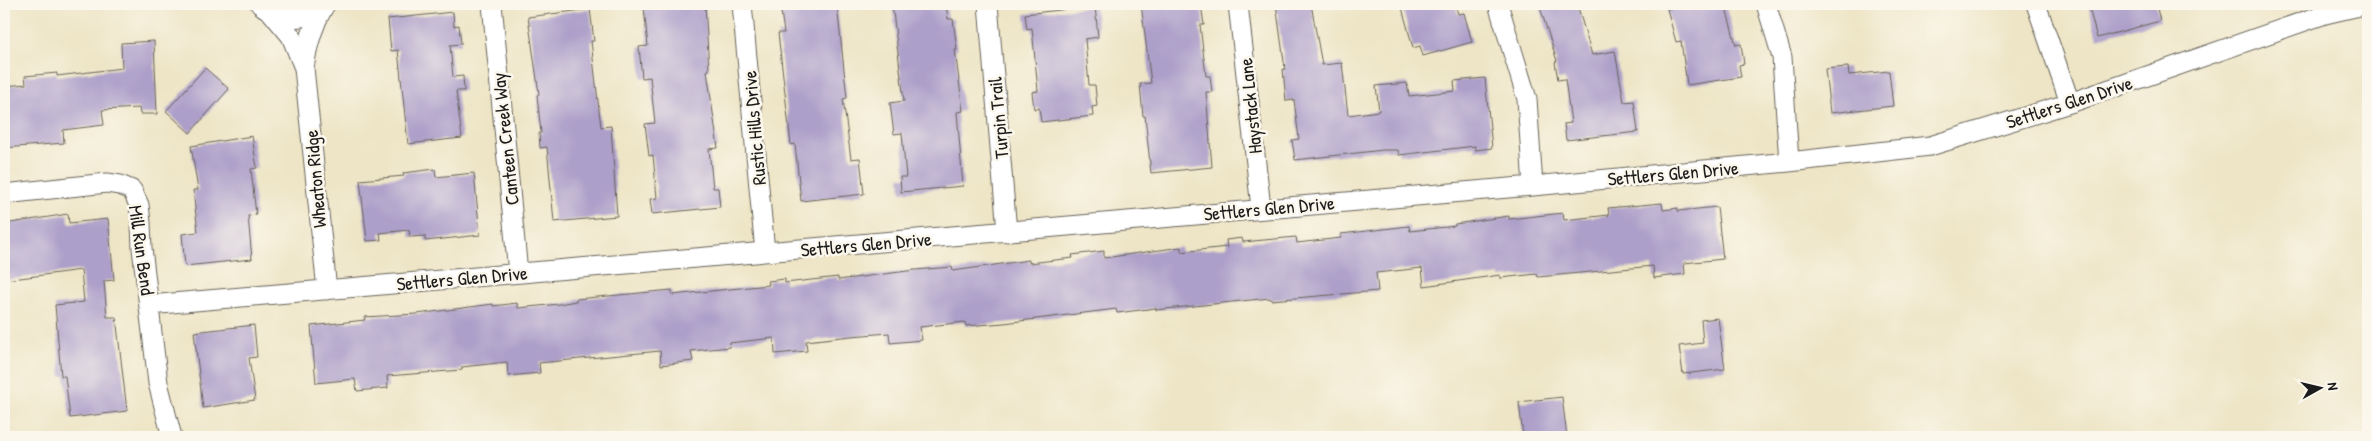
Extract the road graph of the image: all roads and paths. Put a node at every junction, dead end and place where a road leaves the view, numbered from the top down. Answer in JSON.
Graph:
{"nodes":[{"id":1,"x":492,"y":4,"type":"edge"},
{"id":2,"x":742,"y":4,"type":"edge"},
{"id":3,"x":988,"y":4,"type":"edge"},
{"id":4,"x":1238,"y":4,"type":"edge"},
{"id":5,"x":1498,"y":4,"type":"edge"},
{"id":6,"x":1766,"y":4,"type":"edge"},
{"id":7,"x":2036,"y":4,"type":"edge"},
{"id":8,"x":2368,"y":4,"type":"edge"},
{"id":9,"x":325,"y":5,"type":"edge"},
{"id":10,"x":265,"y":8,"type":"edge"},
{"id":11,"x":2323,"y":9,"type":"edge"},
{"id":12,"x":304,"y":68,"type":"junction"},
{"id":13,"x":2070,"y":103,"type":"junction"},
{"id":14,"x":1790,"y":162,"type":"junction"},
{"id":15,"x":1533,"y":186,"type":"junction"},
{"id":16,"x":4,"y":194,"type":"edge"},
{"id":17,"x":1261,"y":208,"type":"junction"},
{"id":18,"x":1007,"y":232,"type":"junction"},
{"id":19,"x":765,"y":252,"type":"junction"},
{"id":20,"x":518,"y":273,"type":"junction"},
{"id":21,"x":326,"y":290,"type":"junction"},
{"id":22,"x":149,"y":305,"type":"junction"},
{"id":23,"x":172,"y":437,"type":"edge"}],
"edges":[{"from":1,"to":20,"type":"street","name":"Canteen Creek Way"},
{"from":2,"to":19,"type":"street","name":"Rustic Hills Drive"},
{"from":3,"to":18,"type":"street","name":"Turpin Trail"},
{"from":4,"to":17,"type":"street","name":"Haystack Lane"},
{"from":5,"to":15,"type":"street"},
{"from":6,"to":14,"type":"street"},
{"from":7,"to":13,"type":"street"},
{"from":8,"to":11,"type":"street","name":"Settlers Glen Drive"},
{"from":9,"to":10,"type":"street"},
{"from":9,"to":12,"type":"street","name":"Wheaton Ridge"},
{"from":10,"to":12,"type":"street","name":"Wheaton Ridge"},
{"from":11,"to":13,"type":"street","name":"Settlers Glen Drive"},
{"from":12,"to":21,"type":"street","name":"Wheaton Ridge"},
{"from":13,"to":14,"type":"street","name":"Settlers Glen Drive"},
{"from":14,"to":15,"type":"street","name":"Settlers Glen Drive"},
{"from":15,"to":17,"type":"street","name":"Settlers Glen Drive"},
{"from":16,"to":22,"type":"street","name":"Mill Run Bend"},
{"from":17,"to":18,"type":"street","name":"Settlers Glen Drive"},
{"from":18,"to":19,"type":"street","name":"Settlers Glen Drive"},
{"from":19,"to":20,"type":"street","name":"Settlers Glen Drive"},
{"from":20,"to":21,"type":"street","name":"Settlers Glen Drive"},
{"from":21,"to":22,"type":"street","name":"Settlers Glen Drive"},
{"from":22,"to":23,"type":"street","name":"Mill Run Bend"}]}
